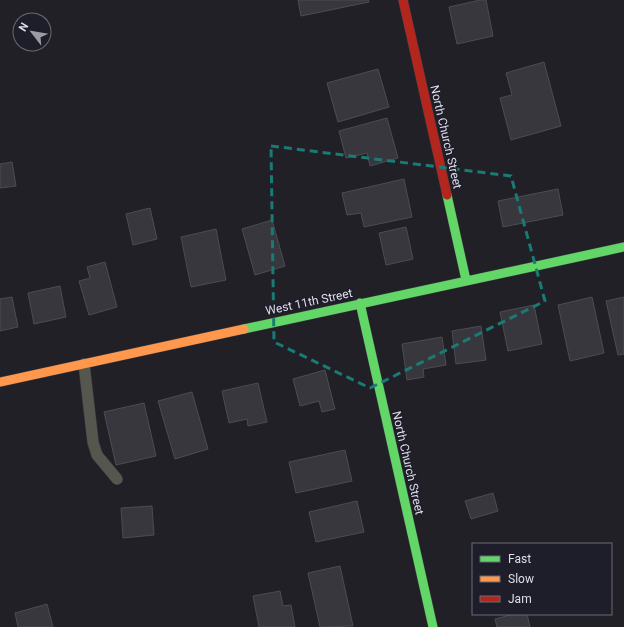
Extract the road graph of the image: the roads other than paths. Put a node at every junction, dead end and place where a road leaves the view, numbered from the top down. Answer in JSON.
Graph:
{"nodes":[{"id":1,"x":403,"y":0,"type":"edge"},
{"id":2,"x":624,"y":247,"type":"edge"},
{"id":3,"x":466,"y":280,"type":"junction"},
{"id":4,"x":360,"y":304,"type":"junction"},
{"id":5,"x":84,"y":364,"type":"junction"},
{"id":6,"x":0,"y":382,"type":"edge"},
{"id":7,"x":117,"y":479,"type":"dead end"},
{"id":8,"x":433,"y":627,"type":"edge"}],
"edges":[{"from":1,"to":3,"type":"street","name":"North Church Street"},
{"from":2,"to":3,"type":"street","name":"West 11th Street"},
{"from":3,"to":4,"type":"street","name":"West 11th Street"},
{"from":4,"to":5,"type":"street","name":"West 11th Street"},
{"from":4,"to":8,"type":"street","name":"North Church Street"},
{"from":5,"to":6,"type":"street","name":"West 11th Street"},
{"from":5,"to":7,"type":"lane"}]}
